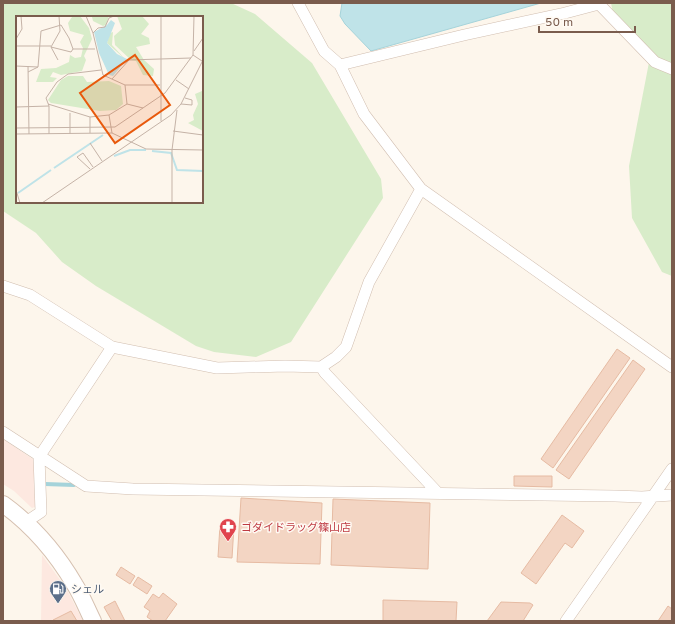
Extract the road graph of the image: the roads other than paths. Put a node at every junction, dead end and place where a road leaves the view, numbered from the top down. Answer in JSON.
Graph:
{"nodes":[{"id":1,"x":298,"y":3,"type":"edge"},
{"id":2,"x":340,"y":65,"type":"junction"},
{"id":3,"x":672,"y":69,"type":"edge"},
{"id":4,"x":421,"y":189,"type":"junction"},
{"id":5,"x":3,"y":286,"type":"edge"},
{"id":6,"x":112,"y":347,"type":"junction"},
{"id":7,"x":321,"y":367,"type":"junction"},
{"id":8,"x":672,"y":367,"type":"edge"},
{"id":9,"x":3,"y":432,"type":"edge"},
{"id":10,"x":39,"y":457,"type":"junction"},
{"id":11,"x":672,"y":469,"type":"edge"},
{"id":12,"x":438,"y":493,"type":"junction"},
{"id":13,"x":672,"y":495,"type":"edge"},
{"id":14,"x":654,"y":496,"type":"junction"},
{"id":15,"x":3,"y":504,"type":"edge"},
{"id":16,"x":26,"y":522,"type":"junction"},
{"id":17,"x":93,"y":621,"type":"edge"},
{"id":18,"x":566,"y":621,"type":"edge"}],
"edges":[{"from":1,"to":2,"type":"street"},
{"from":2,"to":3,"type":"street"},
{"from":2,"to":4,"type":"street"},
{"from":4,"to":7,"type":"street"},
{"from":4,"to":8,"type":"street"},
{"from":5,"to":6,"type":"street"},
{"from":6,"to":7,"type":"street"},
{"from":6,"to":10,"type":"street"},
{"from":7,"to":12,"type":"street"},
{"from":9,"to":10,"type":"street"},
{"from":10,"to":12,"type":"street"},
{"from":10,"to":16,"type":"street"},
{"from":11,"to":14,"type":"street"},
{"from":12,"to":14,"type":"street"},
{"from":13,"to":14,"type":"street"},
{"from":14,"to":18,"type":"street"},
{"from":15,"to":16,"type":"main road"},
{"from":16,"to":17,"type":"main road"}]}
